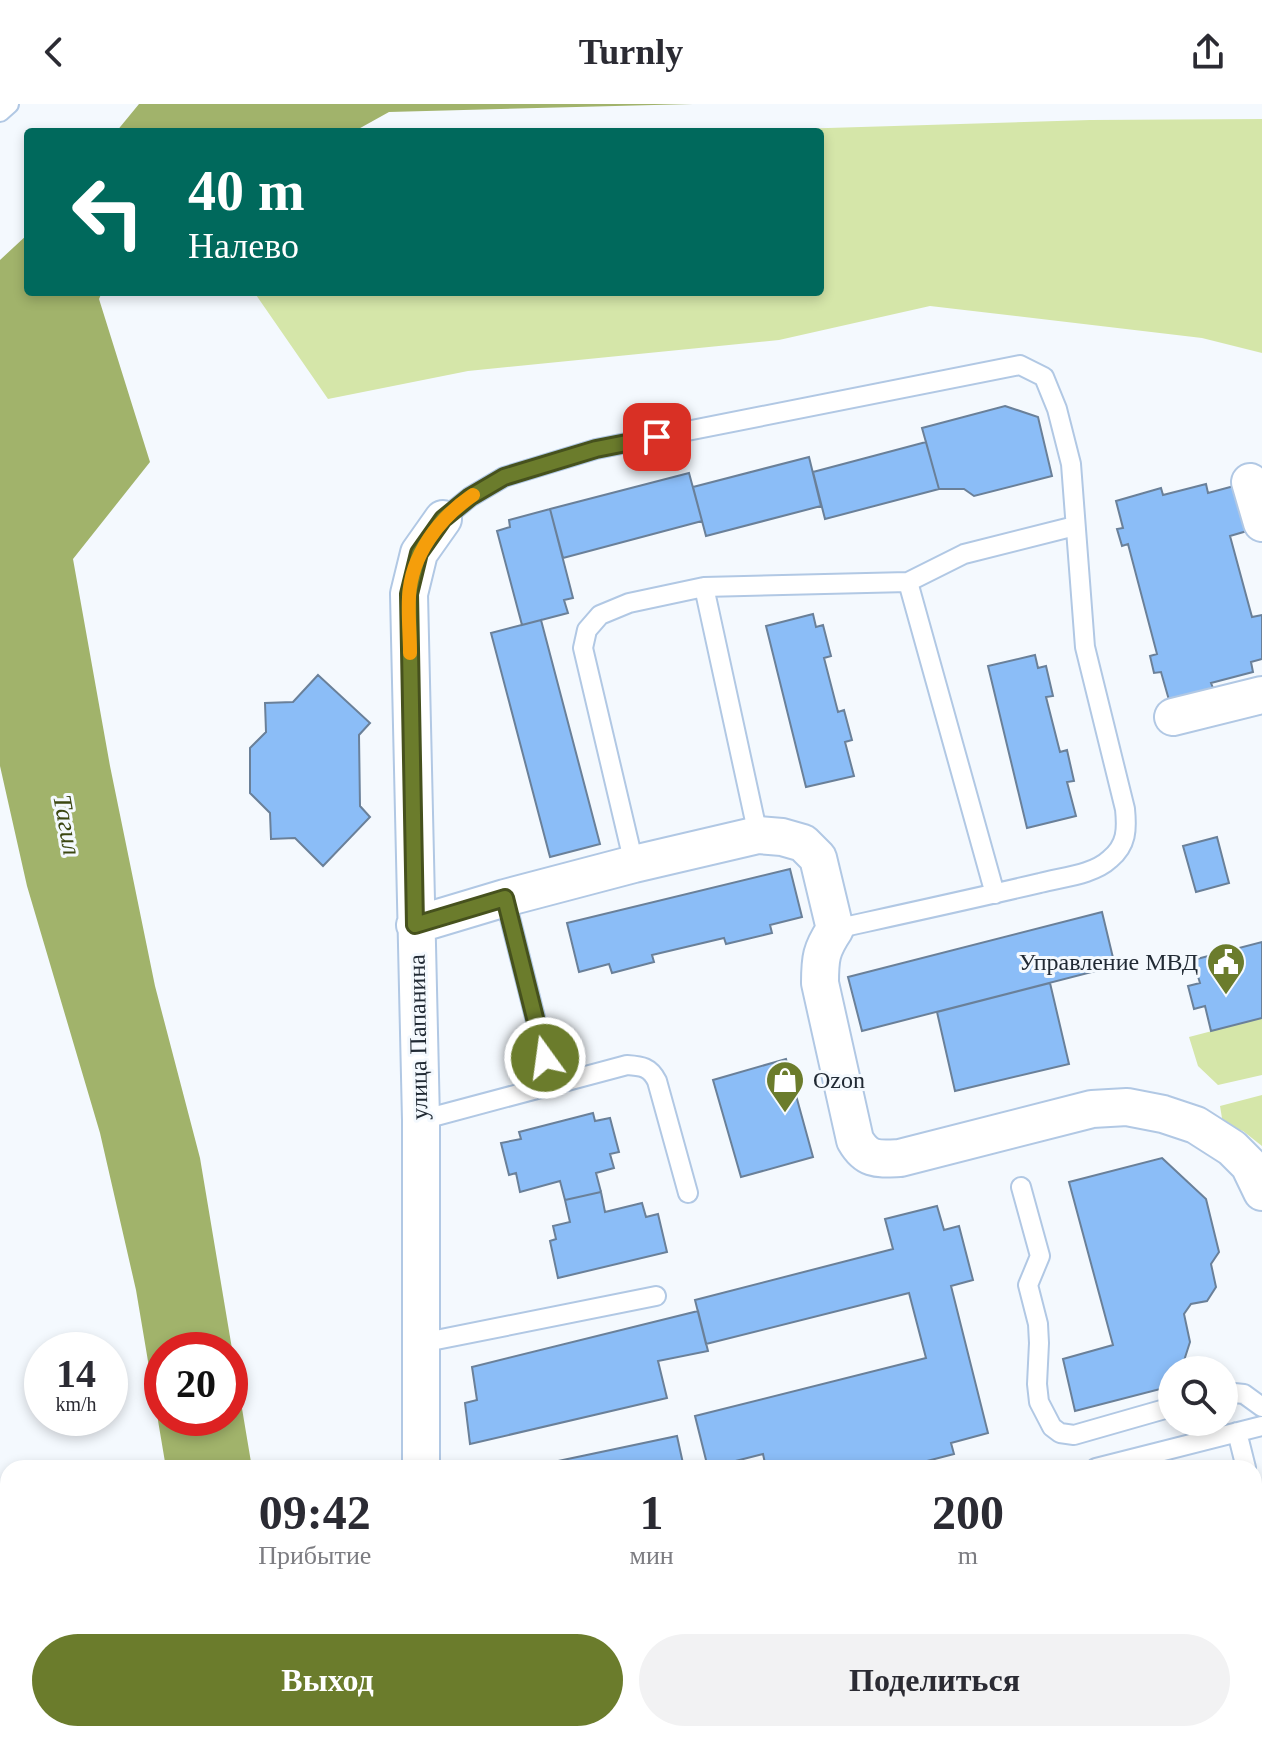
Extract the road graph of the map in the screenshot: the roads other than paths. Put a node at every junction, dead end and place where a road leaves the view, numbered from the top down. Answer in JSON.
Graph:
{"nodes":[{"id":1,"x":9,"y":104,"type":"edge"},
{"id":2,"x":0,"y":112,"type":"edge"},
{"id":3,"x":1250,"y":482,"type":"dead end"},
{"id":4,"x":443,"y":519,"type":"joint"},
{"id":5,"x":1262,"y":523,"type":"edge"},
{"id":6,"x":1075,"y":526,"type":"junction"},
{"id":7,"x":908,"y":582,"type":"junction"},
{"id":8,"x":704,"y":587,"type":"junction"},
{"id":9,"x":1262,"y":695,"type":"edge"},
{"id":10,"x":1173,"y":717,"type":"dead end"},
{"id":11,"x":758,"y":835,"type":"junction"},
{"id":12,"x":634,"y":864,"type":"junction"},
{"id":13,"x":995,"y":894,"type":"junction"},
{"id":14,"x":505,"y":898,"type":"junction"},
{"id":15,"x":415,"y":925,"type":"junction"},
{"id":16,"x":835,"y":929,"type":"junction"},
{"id":17,"x":552,"y":1085,"type":"junction"},
{"id":18,"x":421,"y":1120,"type":"junction"},
{"id":19,"x":1021,"y":1187,"type":"dead end"},
{"id":20,"x":1262,"y":1192,"type":"edge"},
{"id":21,"x":688,"y":1193,"type":"dead end"},
{"id":22,"x":656,"y":1296,"type":"dead end"},
{"id":23,"x":421,"y":1343,"type":"junction"},
{"id":24,"x":1238,"y":1393,"type":"edge"},
{"id":25,"x":1262,"y":1407,"type":"edge"},
{"id":26,"x":1158,"y":1411,"type":"edge"},
{"id":27,"x":1262,"y":1426,"type":"edge"},
{"id":28,"x":1238,"y":1432,"type":"edge"},
{"id":29,"x":1221,"y":1436,"type":"edge"},
{"id":30,"x":1238,"y":1436,"type":"edge"},
{"id":31,"x":421,"y":1460,"type":"edge"},
{"id":32,"x":1127,"y":1460,"type":"edge"},
{"id":33,"x":1244,"y":1460,"type":"edge"}],
"edges":[{"from":1,"to":2,"type":"lane"},
{"from":3,"to":5,"type":"street"},
{"from":4,"to":6,"type":"lane"},
{"from":4,"to":15,"type":"street","name":"улица Папанина"},
{"from":6,"to":7,"type":"lane"},
{"from":6,"to":13,"type":"lane"},
{"from":7,"to":8,"type":"lane"},
{"from":7,"to":13,"type":"lane"},
{"from":8,"to":11,"type":"lane"},
{"from":8,"to":12,"type":"lane"},
{"from":9,"to":10,"type":"street"},
{"from":11,"to":12,"type":"street"},
{"from":11,"to":16,"type":"street"},
{"from":12,"to":14,"type":"street"},
{"from":13,"to":16,"type":"lane"},
{"from":14,"to":15,"type":"street"},
{"from":14,"to":17,"type":"lane"},
{"from":15,"to":18,"type":"street","name":"улица Папанина"},
{"from":16,"to":20,"type":"street"},
{"from":17,"to":18,"type":"lane"},
{"from":17,"to":21,"type":"lane"},
{"from":18,"to":23,"type":"street","name":"улица Папанина"},
{"from":19,"to":26,"type":"lane"},
{"from":22,"to":23,"type":"lane"},
{"from":23,"to":31,"type":"street","name":"улица Папанина"},
{"from":24,"to":25,"type":"lane"},
{"from":27,"to":28,"type":"lane"},
{"from":29,"to":32,"type":"lane"},
{"from":30,"to":33,"type":"lane"}]}
